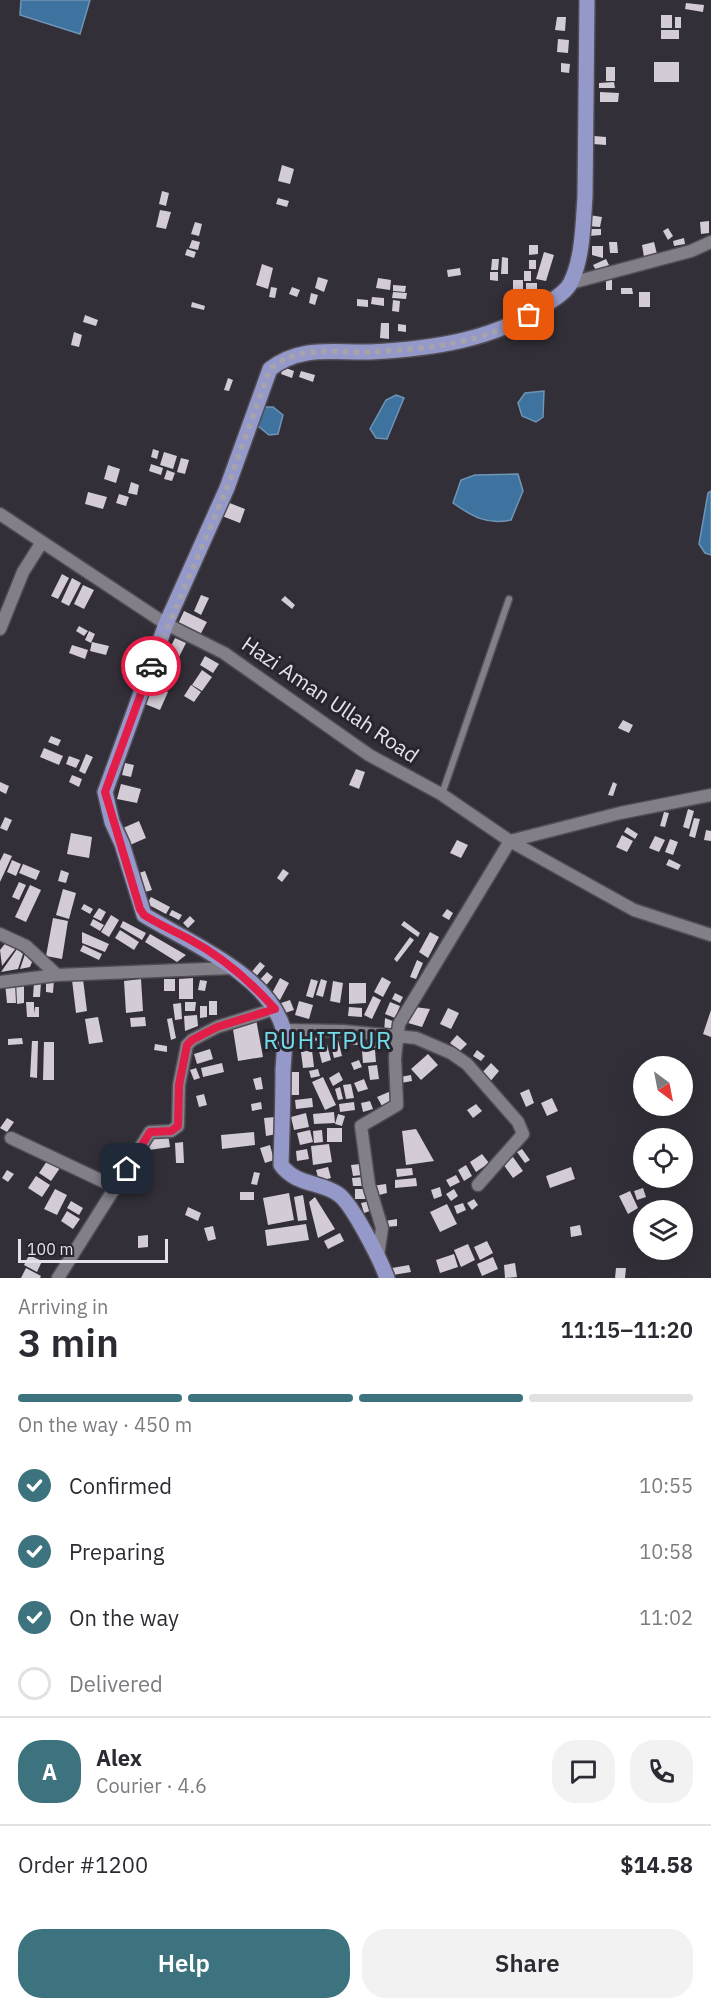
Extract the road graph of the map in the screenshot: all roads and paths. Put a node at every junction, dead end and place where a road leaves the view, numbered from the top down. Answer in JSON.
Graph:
{"nodes":[{"id":1,"x":587,"y":0,"type":"edge"},
{"id":2,"x":711,"y":242,"type":"edge"},
{"id":3,"x":571,"y":283,"type":"junction"},
{"id":4,"x":0,"y":514,"type":"edge"},
{"id":5,"x":42,"y":542,"type":"junction"},
{"id":6,"x":509,"y":599,"type":"dead end"},
{"id":7,"x":166,"y":624,"type":"junction"},
{"id":8,"x":0,"y":629,"type":"edge"},
{"id":9,"x":441,"y":794,"type":"junction"},
{"id":10,"x":711,"y":795,"type":"edge"},
{"id":11,"x":510,"y":841,"type":"junction"},
{"id":12,"x":0,"y":934,"type":"edge"},
{"id":13,"x":711,"y":935,"type":"edge"},
{"id":14,"x":231,"y":968,"type":"junction"},
{"id":15,"x":57,"y":975,"type":"junction"},
{"id":16,"x":0,"y":982,"type":"edge"},
{"id":17,"x":275,"y":1009,"type":"junction"},
{"id":18,"x":284,"y":1030,"type":"junction"},
{"id":19,"x":397,"y":1038,"type":"junction"},
{"id":20,"x":11,"y":1138,"type":"dead end"},
{"id":21,"x":478,"y":1185,"type":"dead end"},
{"id":22,"x":115,"y":1187,"type":"junction"},
{"id":23,"x":378,"y":1256,"type":"junction"},
{"id":24,"x":58,"y":1278,"type":"edge"},
{"id":25,"x":387,"y":1278,"type":"edge"}],
"edges":[{"from":1,"to":3,"type":"main road"},
{"from":2,"to":3,"type":"street"},
{"from":3,"to":7,"type":"main road"},
{"from":4,"to":5,"type":"street","name":"Hazi Aman Ullah Road"},
{"from":5,"to":7,"type":"street","name":"Hazi Aman Ullah Road"},
{"from":5,"to":8,"type":"street"},
{"from":6,"to":9,"type":"lane"},
{"from":7,"to":9,"type":"street","name":"Hazi Aman Ullah Road"},
{"from":7,"to":14,"type":"main road"},
{"from":9,"to":11,"type":"street","name":"Hazi Aman Ullah Road"},
{"from":10,"to":11,"type":"street"},
{"from":11,"to":13,"type":"street","name":"Hazi Aman Ullah Road"},
{"from":11,"to":19,"type":"street"},
{"from":12,"to":15,"type":"street"},
{"from":14,"to":15,"type":"street"},
{"from":14,"to":17,"type":"main road"},
{"from":15,"to":16,"type":"street"},
{"from":17,"to":18,"type":"main road"},
{"from":17,"to":22,"type":"street"},
{"from":18,"to":19,"type":"street"},
{"from":18,"to":23,"type":"main road"},
{"from":19,"to":21,"type":"street"},
{"from":19,"to":23,"type":"street"},
{"from":20,"to":22,"type":"street"},
{"from":22,"to":24,"type":"street"},
{"from":23,"to":25,"type":"main road"}]}
